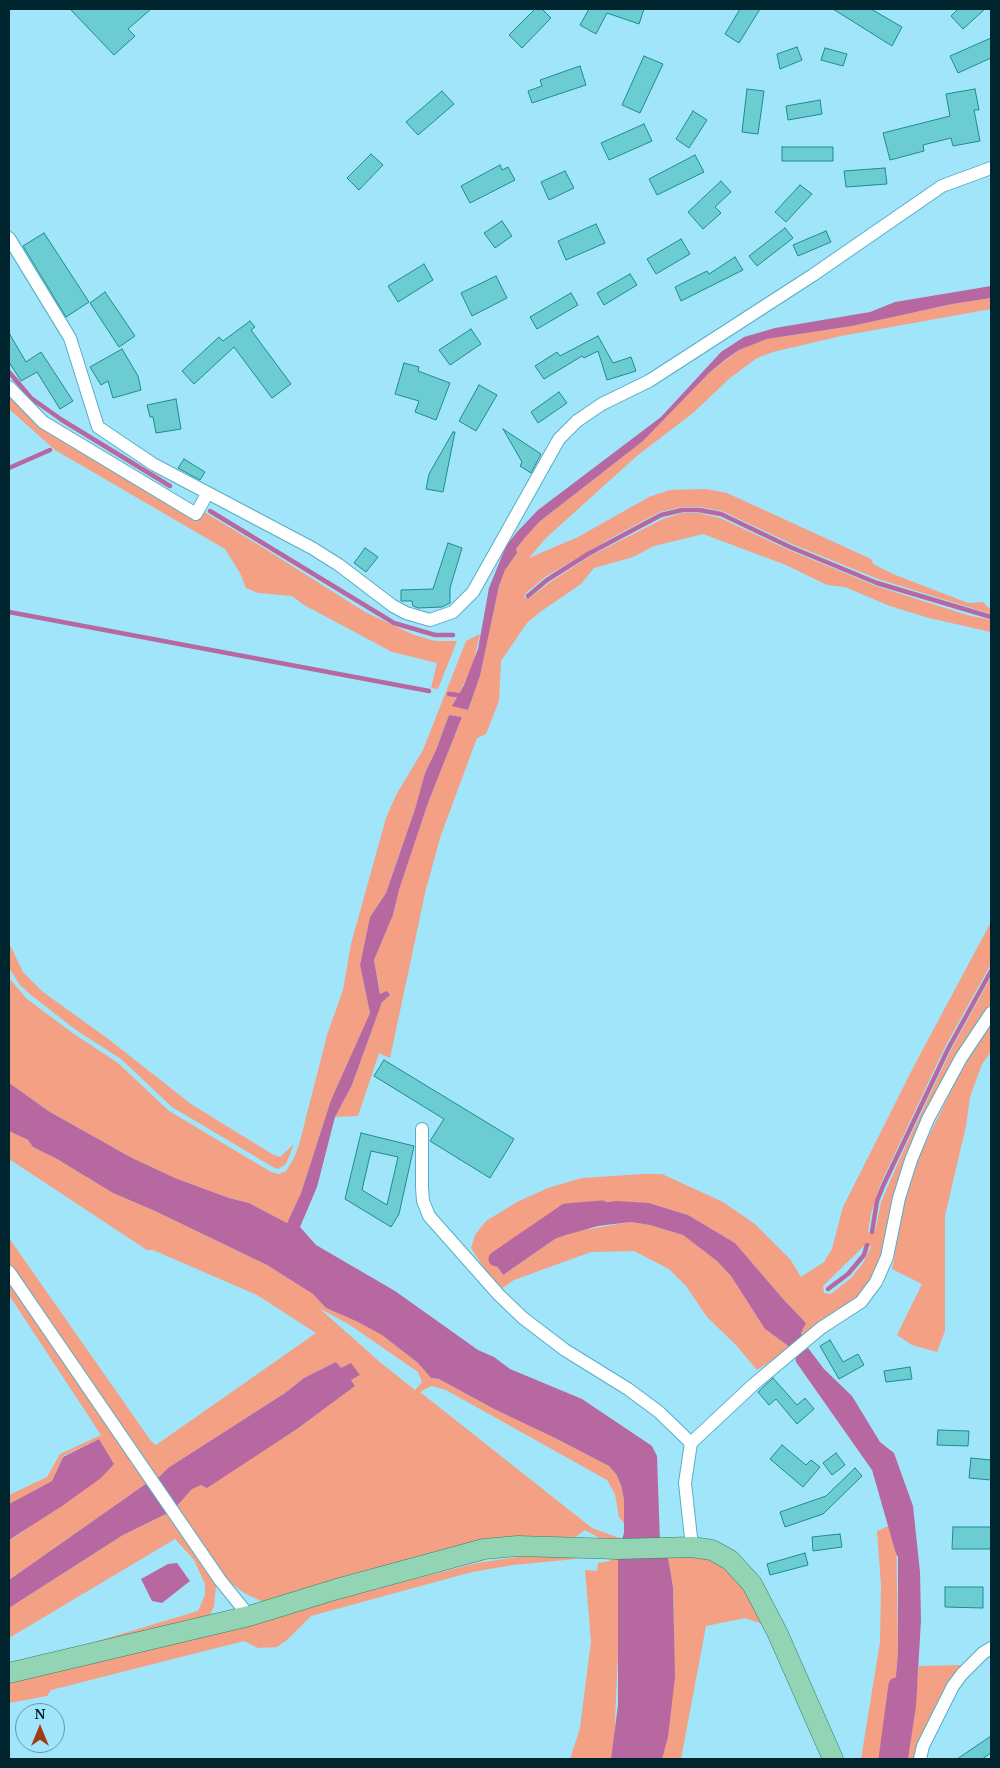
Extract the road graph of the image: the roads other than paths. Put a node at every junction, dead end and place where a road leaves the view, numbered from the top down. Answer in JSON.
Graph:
{"nodes":[{"id":1,"x":991,"y":168,"type":"edge"},
{"id":2,"x":9,"y":238,"type":"edge"},
{"id":3,"x":9,"y":387,"type":"edge"},
{"id":4,"x":207,"y":494,"type":"junction"},
{"id":5,"x":991,"y":1013,"type":"edge"},
{"id":6,"x":422,"y":1129,"type":"dead end"},
{"id":7,"x":9,"y":1272,"type":"edge"},
{"id":8,"x":691,"y":1443,"type":"junction"},
{"id":9,"x":692,"y":1547,"type":"junction"},
{"id":10,"x":249,"y":1616,"type":"junction"},
{"id":11,"x":991,"y":1648,"type":"edge"},
{"id":12,"x":9,"y":1673,"type":"edge"},
{"id":13,"x":833,"y":1759,"type":"edge"},
{"id":14,"x":920,"y":1759,"type":"edge"}],
"edges":[{"from":1,"to":4,"type":"street"},
{"from":2,"to":4,"type":"street"},
{"from":3,"to":4,"type":"street"},
{"from":5,"to":8,"type":"street"},
{"from":6,"to":8,"type":"street"},
{"from":7,"to":10,"type":"street"},
{"from":8,"to":9,"type":"street"},
{"from":9,"to":10,"type":"main road"},
{"from":9,"to":13,"type":"main road"},
{"from":10,"to":12,"type":"main road"},
{"from":11,"to":14,"type":"street"}]}
